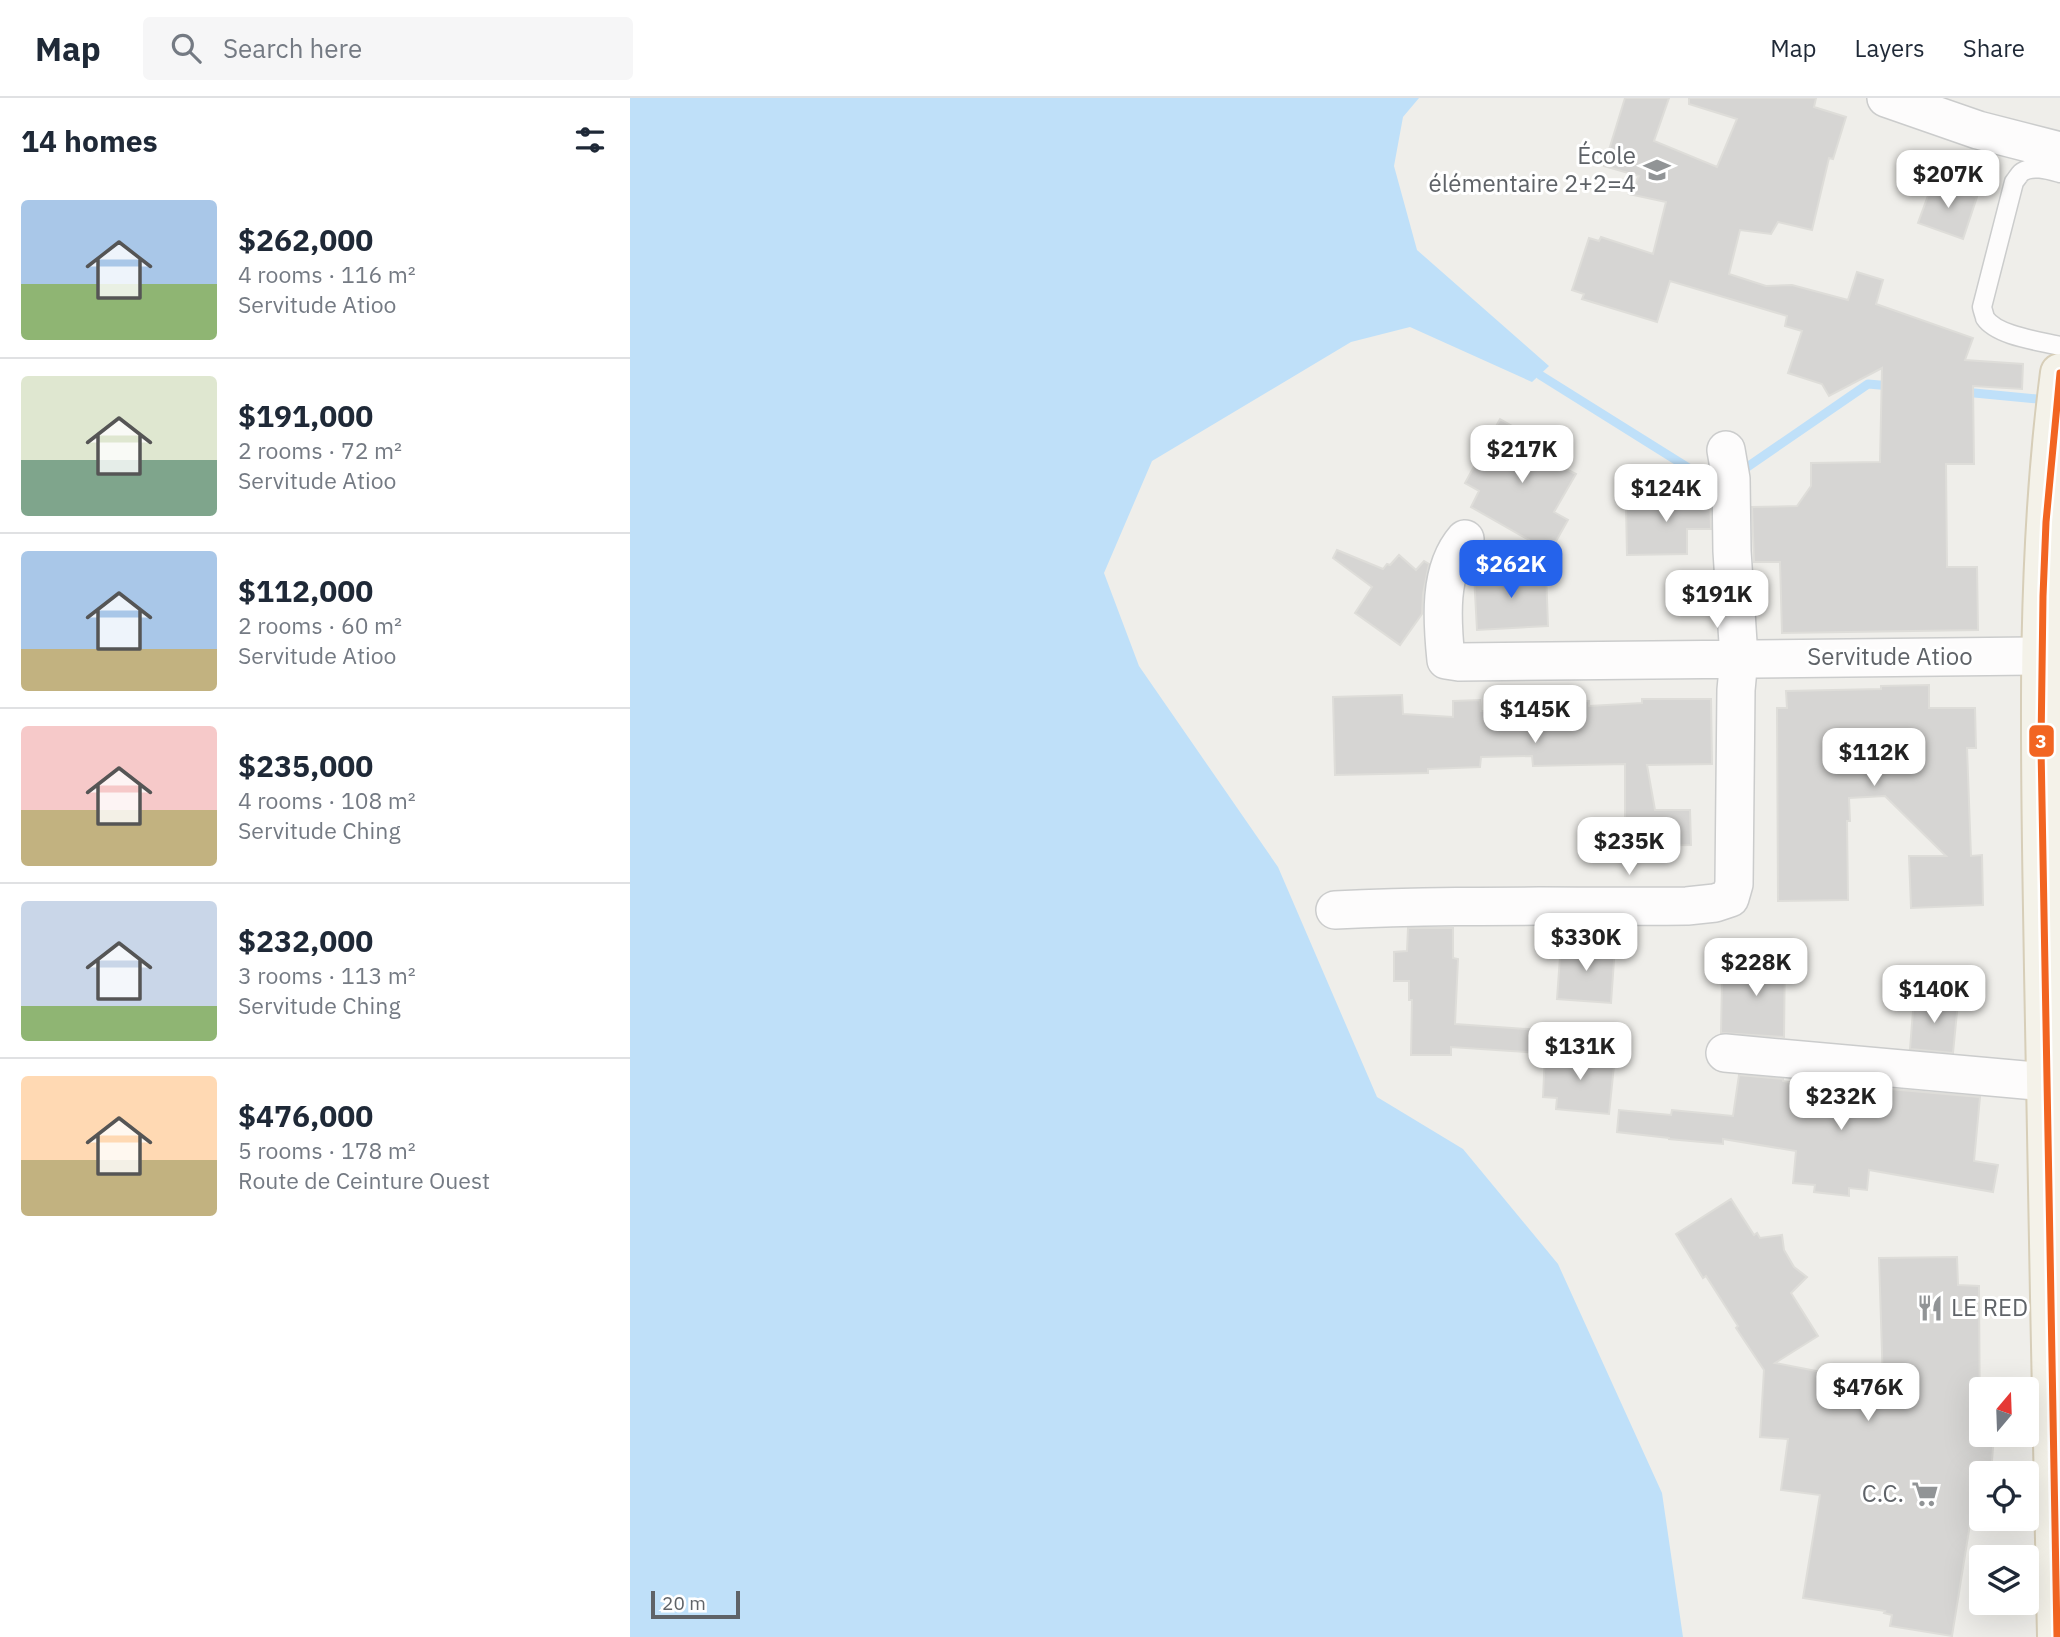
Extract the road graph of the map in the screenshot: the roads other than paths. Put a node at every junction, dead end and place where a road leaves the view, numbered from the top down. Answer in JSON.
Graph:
{"nodes":[{"id":1,"x":1886,"y":98,"type":"edge"},
{"id":2,"x":2060,"y":151,"type":"edge"},
{"id":3,"x":2060,"y":173,"type":"edge"},
{"id":4,"x":2060,"y":346,"type":"edge"},
{"id":5,"x":2060,"y":373,"type":"edge"},
{"id":6,"x":1726,"y":450,"type":"dead end"},
{"id":7,"x":1465,"y":539,"type":"dead end"},
{"id":8,"x":2048,"y":638,"type":"edge"},
{"id":9,"x":1739,"y":658,"type":"junction"},
{"id":10,"x":1335,"y":910,"type":"dead end"},
{"id":11,"x":2052,"y":969,"type":"edge"},
{"id":12,"x":1724,"y":1053,"type":"dead end"},
{"id":13,"x":2046,"y":1082,"type":"junction"},
{"id":14,"x":2055,"y":1343,"type":"edge"},
{"id":15,"x":2057,"y":1637,"type":"edge"}],
"edges":[{"from":1,"to":2,"type":"street"},
{"from":3,"to":4,"type":"lane"},
{"from":5,"to":8,"type":"main road"},
{"from":6,"to":9,"type":"street"},
{"from":7,"to":9,"type":"street","name":"Servitude Atioo"},
{"from":8,"to":9,"type":"street","name":"Servitude Atioo"},
{"from":8,"to":11,"type":"main road"},
{"from":9,"to":10,"type":"street"},
{"from":11,"to":13,"type":"main road"},
{"from":12,"to":13,"type":"street"},
{"from":13,"to":14,"type":"main road"},
{"from":14,"to":15,"type":"main road"}]}
